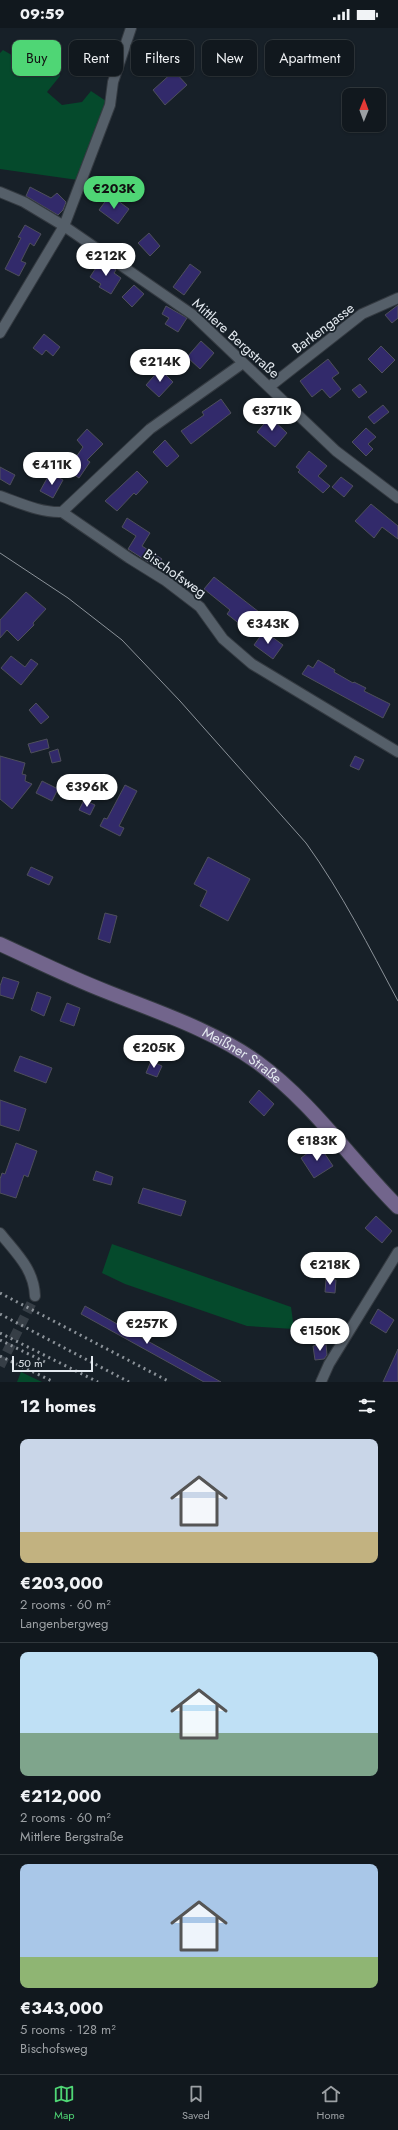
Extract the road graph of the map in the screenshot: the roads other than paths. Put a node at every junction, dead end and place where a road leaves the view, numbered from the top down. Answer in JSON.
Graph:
{"nodes":[{"id":1,"x":131,"y":28,"type":"edge"},
{"id":2,"x":0,"y":192,"type":"edge"},
{"id":3,"x":64,"y":226,"type":"junction"},
{"id":4,"x":398,"y":298,"type":"edge"},
{"id":5,"x":0,"y":333,"type":"edge"},
{"id":6,"x":243,"y":363,"type":"junction"},
{"id":7,"x":269,"y":387,"type":"junction"},
{"id":8,"x":0,"y":496,"type":"edge"},
{"id":9,"x":398,"y":498,"type":"edge"},
{"id":10,"x":62,"y":512,"type":"junction"},
{"id":11,"x":398,"y":752,"type":"edge"},
{"id":12,"x":0,"y":944,"type":"edge"},
{"id":13,"x":398,"y":1207,"type":"edge"},
{"id":14,"x":0,"y":1233,"type":"edge"},
{"id":15,"x":398,"y":1252,"type":"edge"},
{"id":16,"x":35,"y":1296,"type":"tunnel mouth"},
{"id":17,"x":321,"y":1382,"type":"edge"}],
"edges":[{"from":1,"to":3,"type":"street"},
{"from":2,"to":3,"type":"street","name":"Mittlere Bergstraße"},
{"from":3,"to":5,"type":"street"},
{"from":3,"to":6,"type":"street","name":"Mittlere Bergstraße"},
{"from":4,"to":7,"type":"street","name":"Barkengasse"},
{"from":6,"to":7,"type":"street","name":"Mittlere Bergstraße"},
{"from":6,"to":10,"type":"street"},
{"from":7,"to":9,"type":"street","name":"Mittlere Bergstraße"},
{"from":8,"to":10,"type":"street","name":"Bischofsweg"},
{"from":10,"to":11,"type":"street","name":"Bischofsweg"},
{"from":12,"to":13,"type":"main road","name":"Meißner Straße"},
{"from":14,"to":16,"type":"street"},
{"from":15,"to":17,"type":"street"}]}
